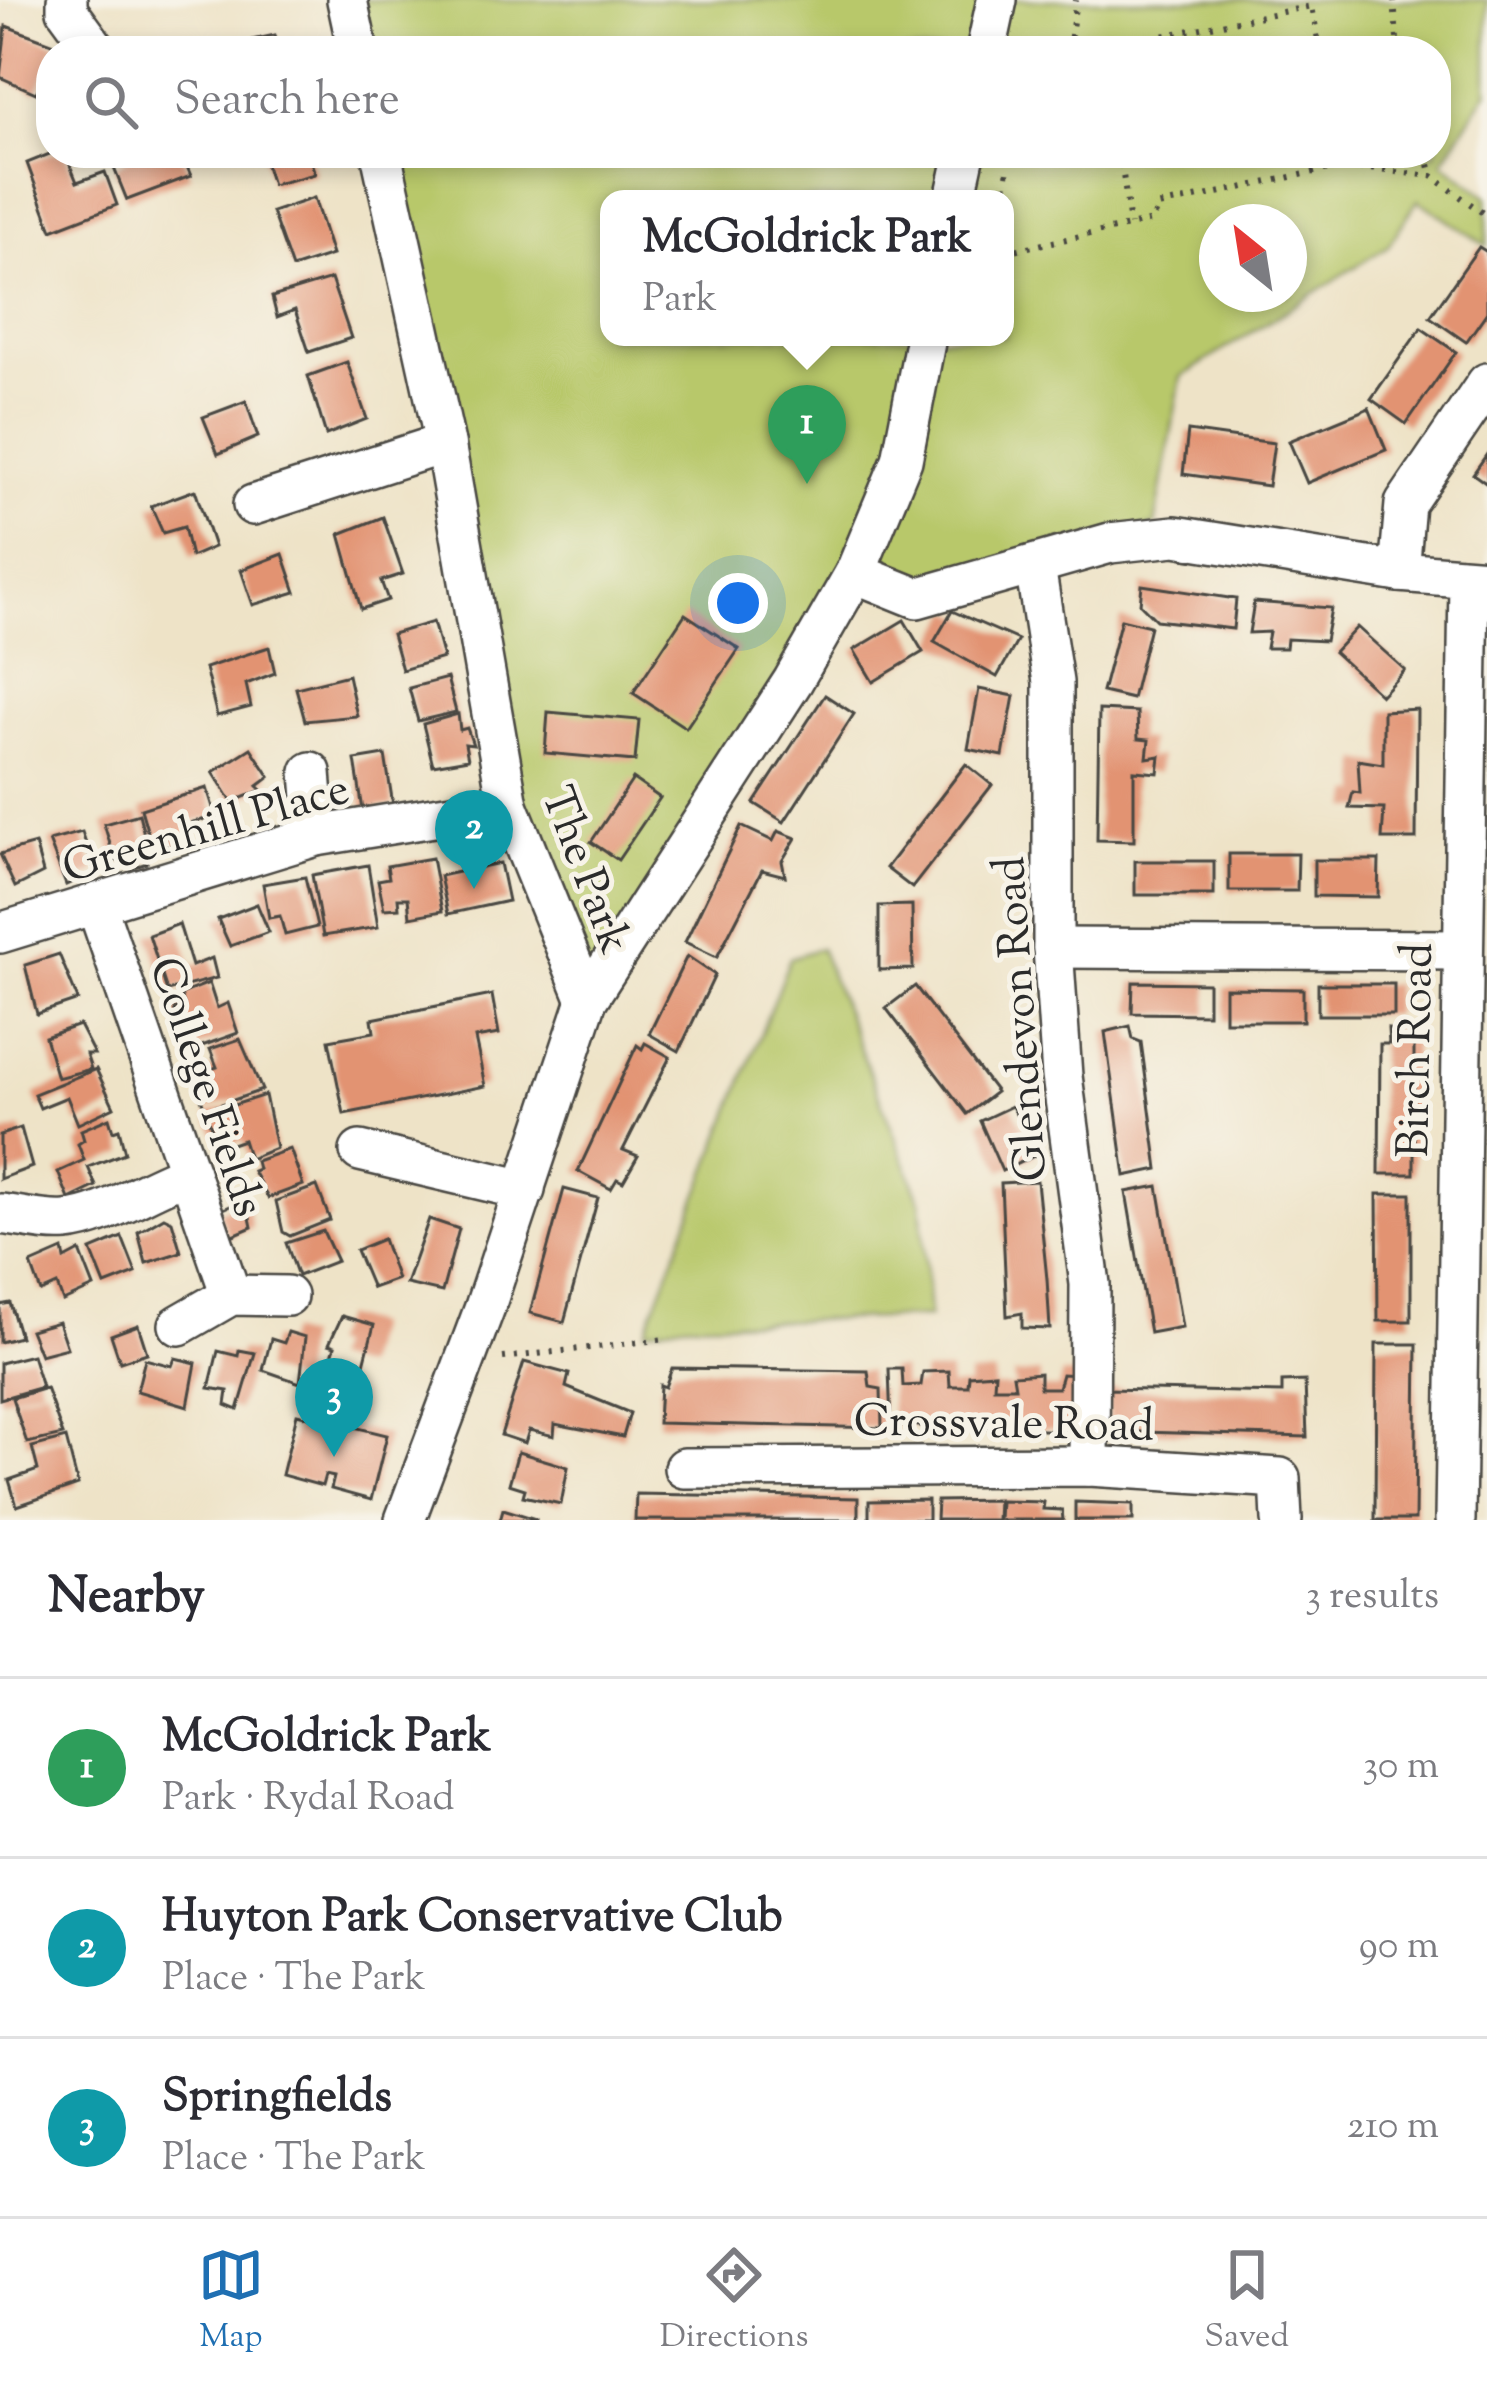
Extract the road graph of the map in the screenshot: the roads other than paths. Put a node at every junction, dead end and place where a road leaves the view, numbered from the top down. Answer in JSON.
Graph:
{"nodes":[{"id":1,"x":67,"y":0,"type":"edge"},
{"id":2,"x":347,"y":0,"type":"edge"},
{"id":3,"x":997,"y":0,"type":"edge"},
{"id":4,"x":86,"y":36,"type":"edge"},
{"id":5,"x":355,"y":36,"type":"edge"},
{"id":6,"x":989,"y":36,"type":"edge"},
{"id":7,"x":384,"y":168,"type":"edge"},
{"id":8,"x":924,"y":346,"type":"edge"},
{"id":9,"x":1487,"y":383,"type":"edge"},
{"id":10,"x":445,"y":442,"type":"junction"},
{"id":11,"x":253,"y":505,"type":"dead end"},
{"id":12,"x":1035,"y":566,"type":"junction"},
{"id":13,"x":1399,"y":572,"type":"junction"},
{"id":14,"x":855,"y":573,"type":"junction"},
{"id":15,"x":1478,"y":580,"type":"edge"},
{"id":16,"x":311,"y":772,"type":"dead end"},
{"id":17,"x":508,"y":805,"type":"junction"},
{"id":18,"x":316,"y":836,"type":"junction"},
{"id":19,"x":97,"y":907,"type":"junction"},
{"id":20,"x":0,"y":933,"type":"edge"},
{"id":21,"x":1052,"y":948,"type":"junction"},
{"id":22,"x":1462,"y":950,"type":"junction"},
{"id":23,"x":587,"y":1000,"type":"junction"},
{"id":24,"x":360,"y":1151,"type":"dead end"},
{"id":25,"x":189,"y":1173,"type":"junction"},
{"id":26,"x":525,"y":1190,"type":"junction"},
{"id":27,"x":0,"y":1214,"type":"edge"},
{"id":28,"x":230,"y":1295,"type":"junction"},
{"id":29,"x":286,"y":1296,"type":"dead end"},
{"id":30,"x":179,"y":1325,"type":"dead end"},
{"id":31,"x":1089,"y":1466,"type":"junction"},
{"id":32,"x":684,"y":1468,"type":"dead end"},
{"id":33,"x":405,"y":1520,"type":"edge"},
{"id":34,"x":1282,"y":1520,"type":"edge"},
{"id":35,"x":1455,"y":1520,"type":"edge"}],
"edges":[{"from":1,"to":4,"type":"street"},
{"from":2,"to":5,"type":"street"},
{"from":3,"to":6,"type":"street"},
{"from":7,"to":10,"type":"street","name":"The Park"},
{"from":8,"to":14,"type":"street"},
{"from":9,"to":13,"type":"street"},
{"from":10,"to":11,"type":"street"},
{"from":10,"to":17,"type":"street","name":"The Park"},
{"from":12,"to":13,"type":"street"},
{"from":12,"to":14,"type":"street"},
{"from":12,"to":21,"type":"street","name":"Glendevon Road"},
{"from":13,"to":15,"type":"street"},
{"from":14,"to":23,"type":"street"},
{"from":15,"to":22,"type":"street","name":"Birch Road"},
{"from":16,"to":18,"type":"street"},
{"from":17,"to":18,"type":"street","name":"Greenhill Place"},
{"from":17,"to":23,"type":"street","name":"The Park"},
{"from":18,"to":19,"type":"street","name":"Greenhill Place"},
{"from":19,"to":20,"type":"street","name":"Greenhill Place"},
{"from":19,"to":25,"type":"street","name":"College Fields"},
{"from":21,"to":22,"type":"street"},
{"from":21,"to":31,"type":"street","name":"Glendevon Road"},
{"from":22,"to":35,"type":"street","name":"Birch Road"},
{"from":23,"to":26,"type":"street","name":"The Park"},
{"from":24,"to":26,"type":"street"},
{"from":25,"to":27,"type":"street"},
{"from":25,"to":28,"type":"street","name":"College Fields"},
{"from":26,"to":33,"type":"street","name":"The Park"},
{"from":28,"to":29,"type":"street"},
{"from":28,"to":30,"type":"street"},
{"from":31,"to":32,"type":"street","name":"Crossvale Road"},
{"from":31,"to":34,"type":"street","name":"Crossvale Road"}]}
